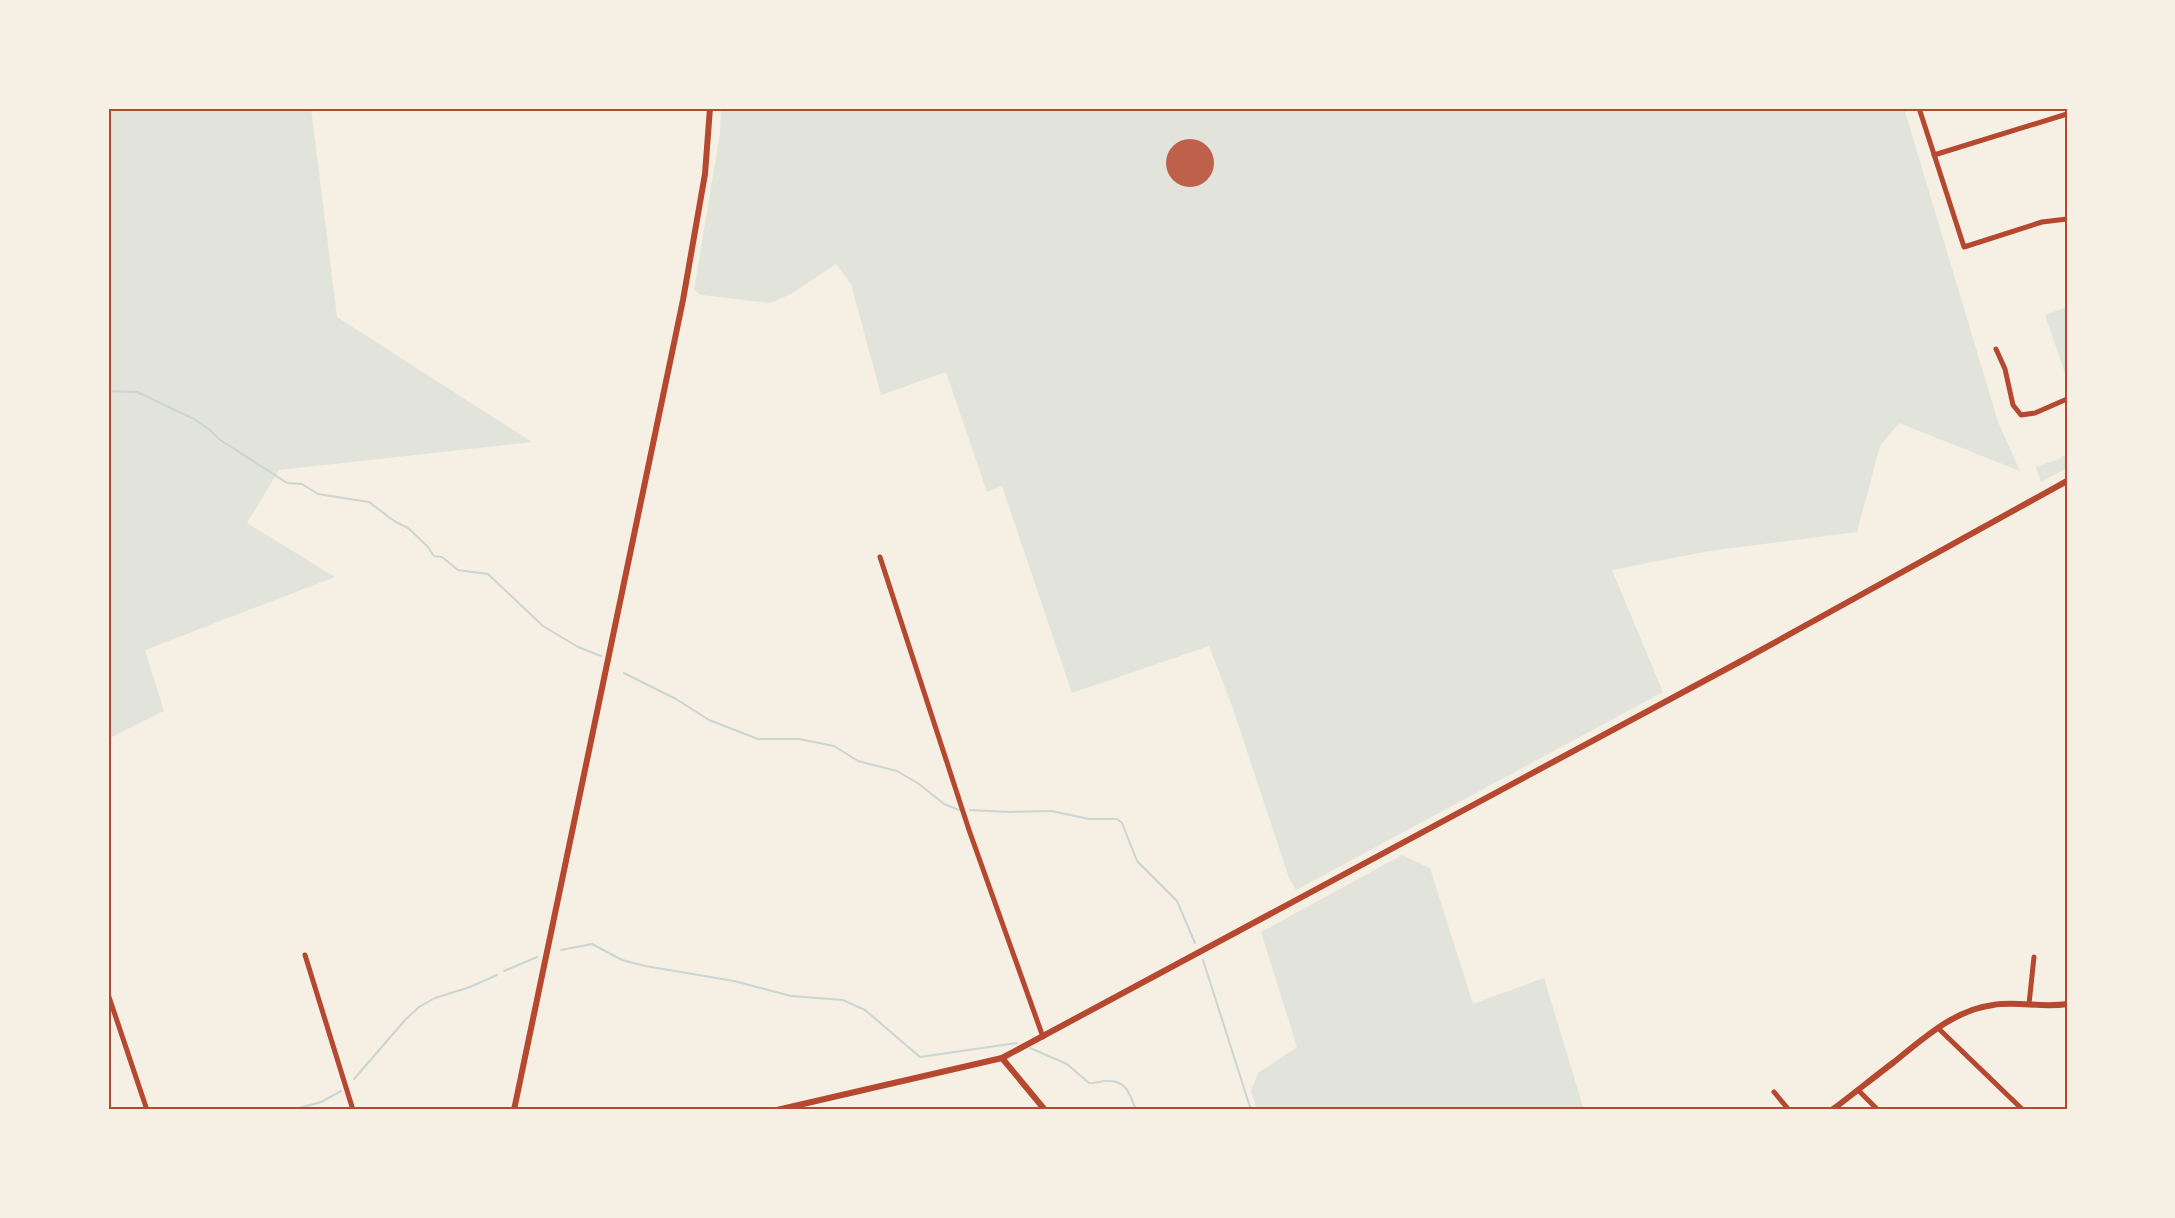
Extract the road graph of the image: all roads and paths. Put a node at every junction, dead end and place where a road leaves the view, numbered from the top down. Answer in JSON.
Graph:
{"nodes":[{"id":1,"x":710,"y":108,"type":"edge"},
{"id":2,"x":1919,"y":108,"type":"edge"},
{"id":3,"x":2067,"y":114,"type":"edge"},
{"id":4,"x":1934,"y":155,"type":"junction"},
{"id":5,"x":2067,"y":219,"type":"edge"},
{"id":6,"x":1996,"y":349,"type":"dead end"},
{"id":7,"x":2067,"y":399,"type":"edge"},
{"id":8,"x":2067,"y":481,"type":"edge"},
{"id":9,"x":880,"y":557,"type":"dead end"},
{"id":10,"x":305,"y":955,"type":"dead end"},
{"id":11,"x":2034,"y":957,"type":"dead end"},
{"id":12,"x":108,"y":994,"type":"edge"},
{"id":13,"x":2029,"y":1004,"type":"junction"},
{"id":14,"x":2067,"y":1004,"type":"edge"},
{"id":15,"x":1938,"y":1028,"type":"junction"},
{"id":16,"x":1042,"y":1036,"type":"junction"},
{"id":17,"x":1002,"y":1058,"type":"junction"},
{"id":18,"x":1858,"y":1090,"type":"junction"},
{"id":19,"x":1774,"y":1092,"type":"dead end"},
{"id":20,"x":147,"y":1110,"type":"edge"},
{"id":21,"x":353,"y":1110,"type":"edge"},
{"id":22,"x":514,"y":1110,"type":"edge"},
{"id":23,"x":777,"y":1110,"type":"edge"},
{"id":24,"x":1045,"y":1110,"type":"edge"},
{"id":25,"x":1788,"y":1110,"type":"edge"},
{"id":26,"x":1832,"y":1110,"type":"edge"},
{"id":27,"x":1878,"y":1110,"type":"edge"},
{"id":28,"x":2023,"y":1110,"type":"edge"}],
"edges":[{"from":1,"to":22,"type":"street"},
{"from":2,"to":4,"type":"street"},
{"from":3,"to":4,"type":"street"},
{"from":4,"to":5,"type":"street"},
{"from":6,"to":7,"type":"street"},
{"from":8,"to":16,"type":"street"},
{"from":9,"to":16,"type":"street"},
{"from":10,"to":21,"type":"street"},
{"from":11,"to":13,"type":"street"},
{"from":12,"to":20,"type":"street"},
{"from":13,"to":14,"type":"street"},
{"from":13,"to":15,"type":"street"},
{"from":15,"to":18,"type":"street"},
{"from":15,"to":28,"type":"street"},
{"from":16,"to":17,"type":"street"},
{"from":17,"to":23,"type":"street"},
{"from":17,"to":24,"type":"street"},
{"from":18,"to":26,"type":"street"},
{"from":18,"to":27,"type":"street"},
{"from":19,"to":25,"type":"street"}]}
